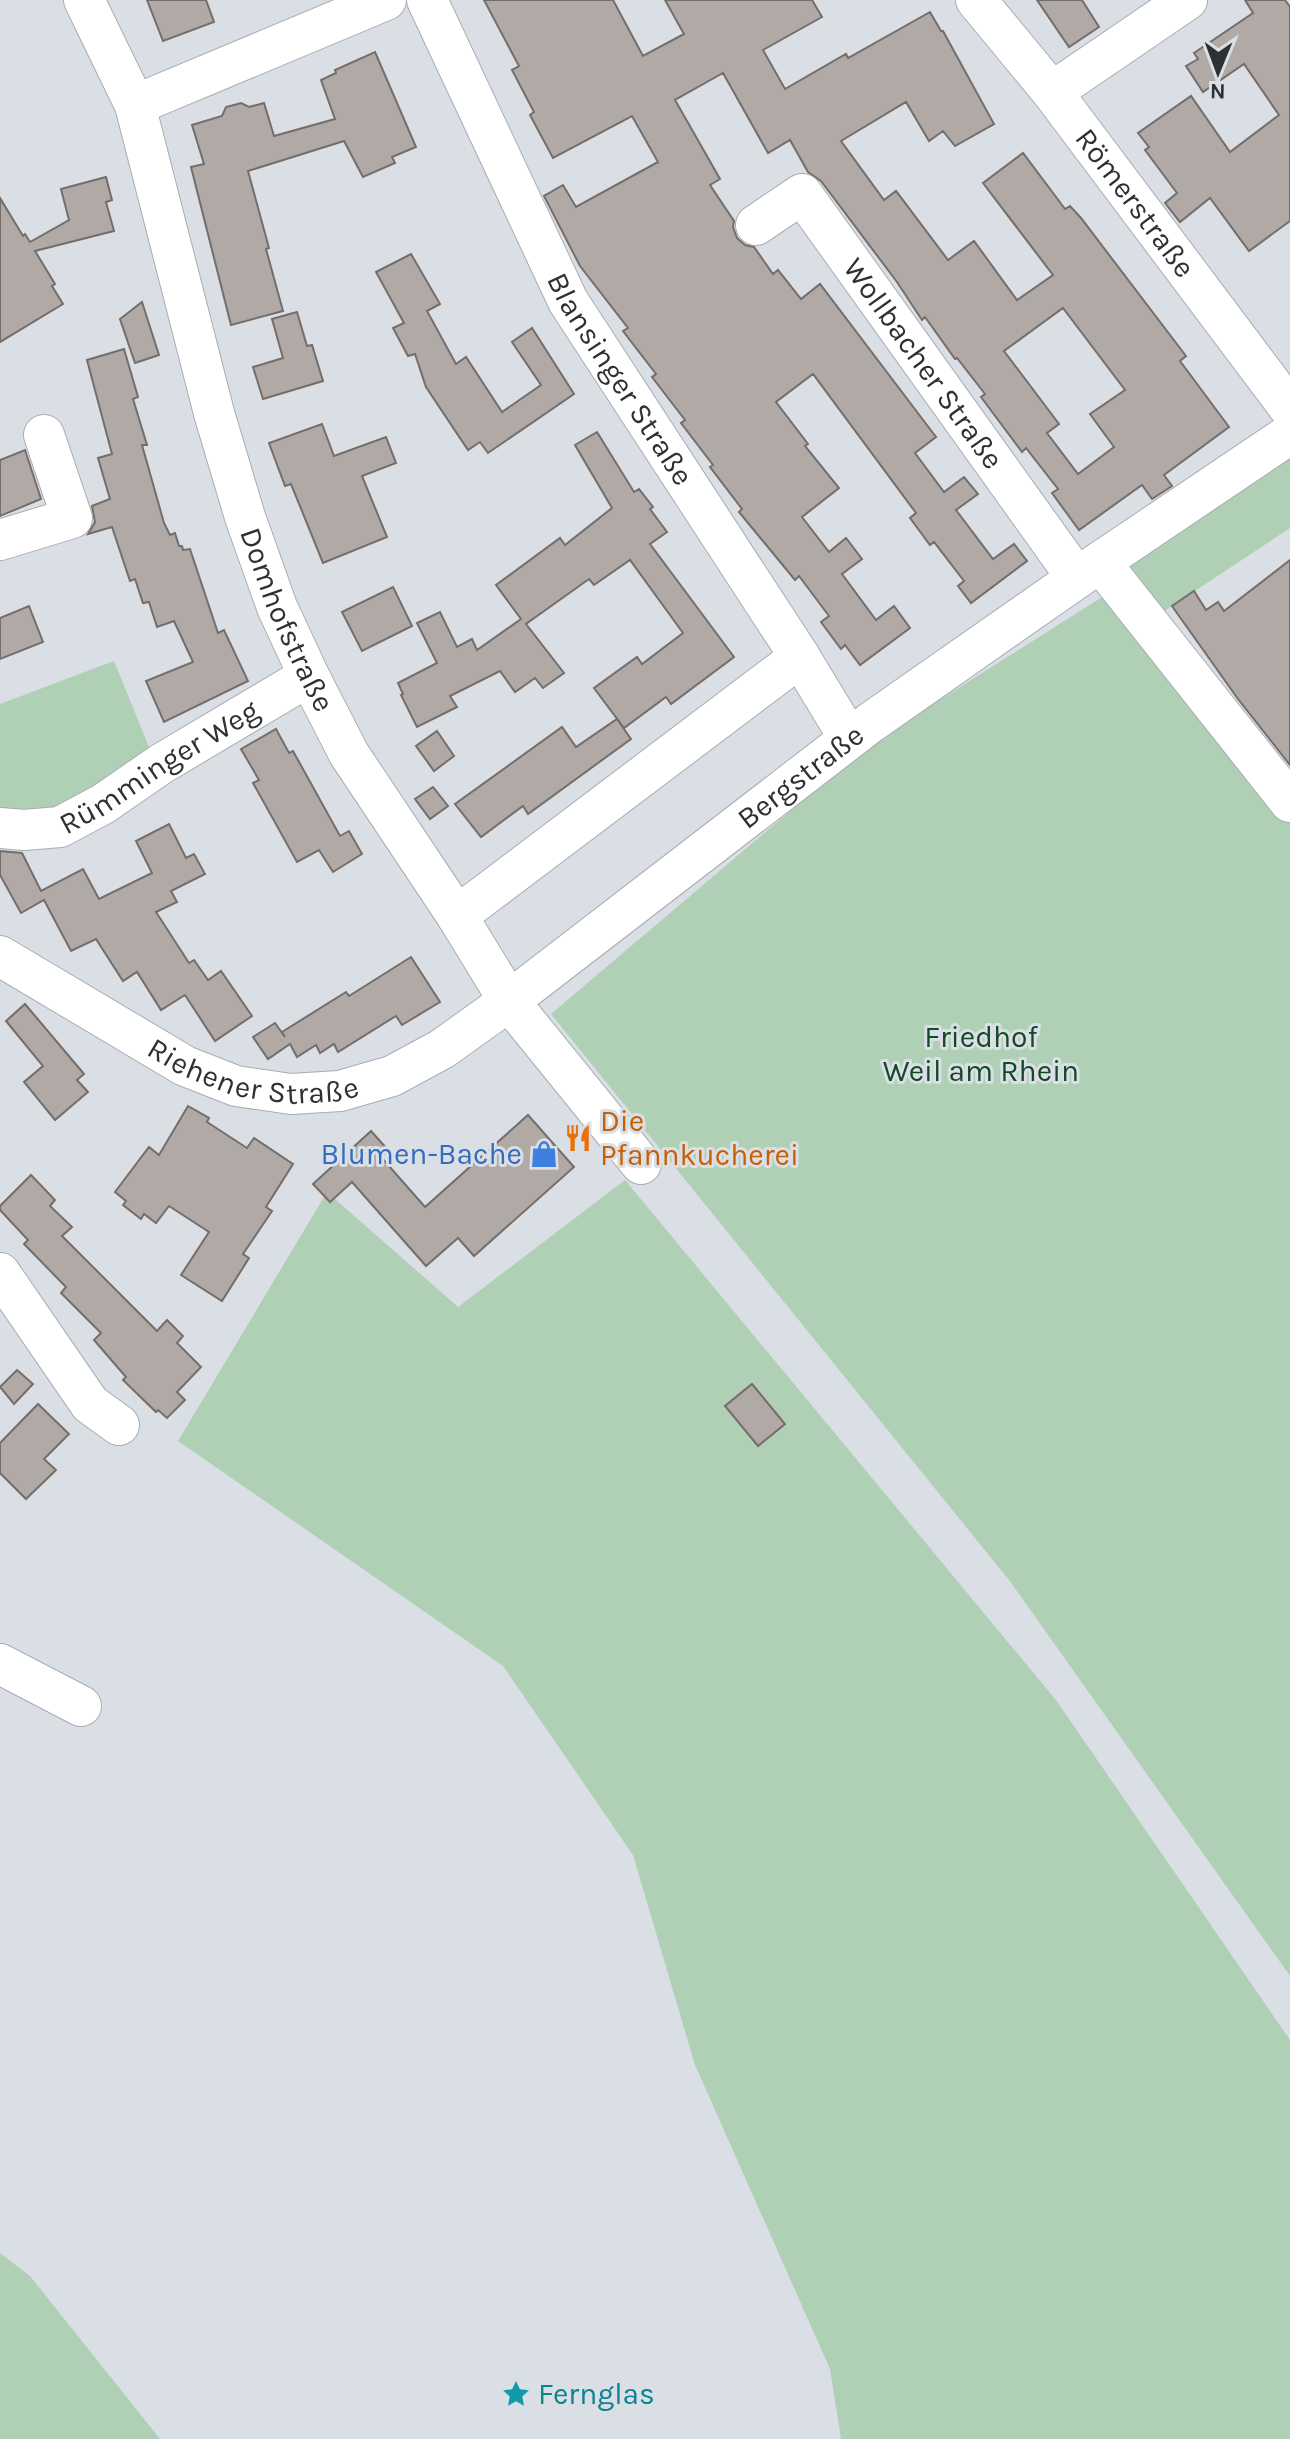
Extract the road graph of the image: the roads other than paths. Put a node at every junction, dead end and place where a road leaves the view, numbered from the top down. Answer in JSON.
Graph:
{"nodes":[{"id":1,"x":84,"y":0,"type":"edge"},
{"id":2,"x":386,"y":0,"type":"edge"},
{"id":3,"x":427,"y":0,"type":"edge"},
{"id":4,"x":976,"y":0,"type":"edge"},
{"id":5,"x":1187,"y":0,"type":"edge"},
{"id":6,"x":1052,"y":92,"type":"junction"},
{"id":7,"x":135,"y":105,"type":"junction"},
{"id":8,"x":756,"y":225,"type":"dead end"},
{"id":9,"x":1290,"y":409,"type":"edge"},
{"id":10,"x":1290,"y":434,"type":"edge"},
{"id":11,"x":44,"y":435,"type":"dead end"},
{"id":12,"x":0,"y":540,"type":"edge"},
{"id":13,"x":1088,"y":570,"type":"junction"},
{"id":14,"x":800,"y":657,"type":"junction"},
{"id":15,"x":309,"y":676,"type":"junction"},
{"id":16,"x":849,"y":738,"type":"junction"},
{"id":17,"x":1290,"y":802,"type":"edge"},
{"id":18,"x":0,"y":828,"type":"edge"},
{"id":19,"x":457,"y":916,"type":"junction"},
{"id":20,"x":0,"y":956,"type":"edge"},
{"id":21,"x":509,"y":1001,"type":"junction"},
{"id":22,"x":641,"y":1164,"type":"dead end"},
{"id":23,"x":0,"y":1273,"type":"edge"},
{"id":24,"x":119,"y":1425,"type":"dead end"},
{"id":25,"x":0,"y":1664,"type":"edge"},
{"id":26,"x":81,"y":1706,"type":"dead end"}],
"edges":[{"from":1,"to":7,"type":"street","name":"Domhofstraße"},
{"from":2,"to":7,"type":"street"},
{"from":3,"to":14,"type":"street","name":"Blansinger Straße"},
{"from":4,"to":6,"type":"street","name":"Römerstraße"},
{"from":5,"to":6,"type":"street"},
{"from":6,"to":9,"type":"street","name":"Römerstraße"},
{"from":7,"to":15,"type":"street","name":"Domhofstraße"},
{"from":8,"to":13,"type":"street","name":"Wollbacher Straße"},
{"from":10,"to":13,"type":"street","name":"Bergstraße"},
{"from":11,"to":12,"type":"street"},
{"from":13,"to":16,"type":"street","name":"Bergstraße"},
{"from":13,"to":17,"type":"street"},
{"from":14,"to":16,"type":"street","name":"Blansinger Straße"},
{"from":14,"to":19,"type":"street"},
{"from":15,"to":18,"type":"street","name":"Rümminger Weg"},
{"from":15,"to":19,"type":"street","name":"Domhofstraße"},
{"from":16,"to":21,"type":"street","name":"Bergstraße"},
{"from":19,"to":21,"type":"street","name":"Domhofstraße"},
{"from":20,"to":21,"type":"street","name":"Riehener Straße"},
{"from":21,"to":22,"type":"street","name":"Domhofstraße"},
{"from":23,"to":24,"type":"street"},
{"from":25,"to":26,"type":"street"}]}
